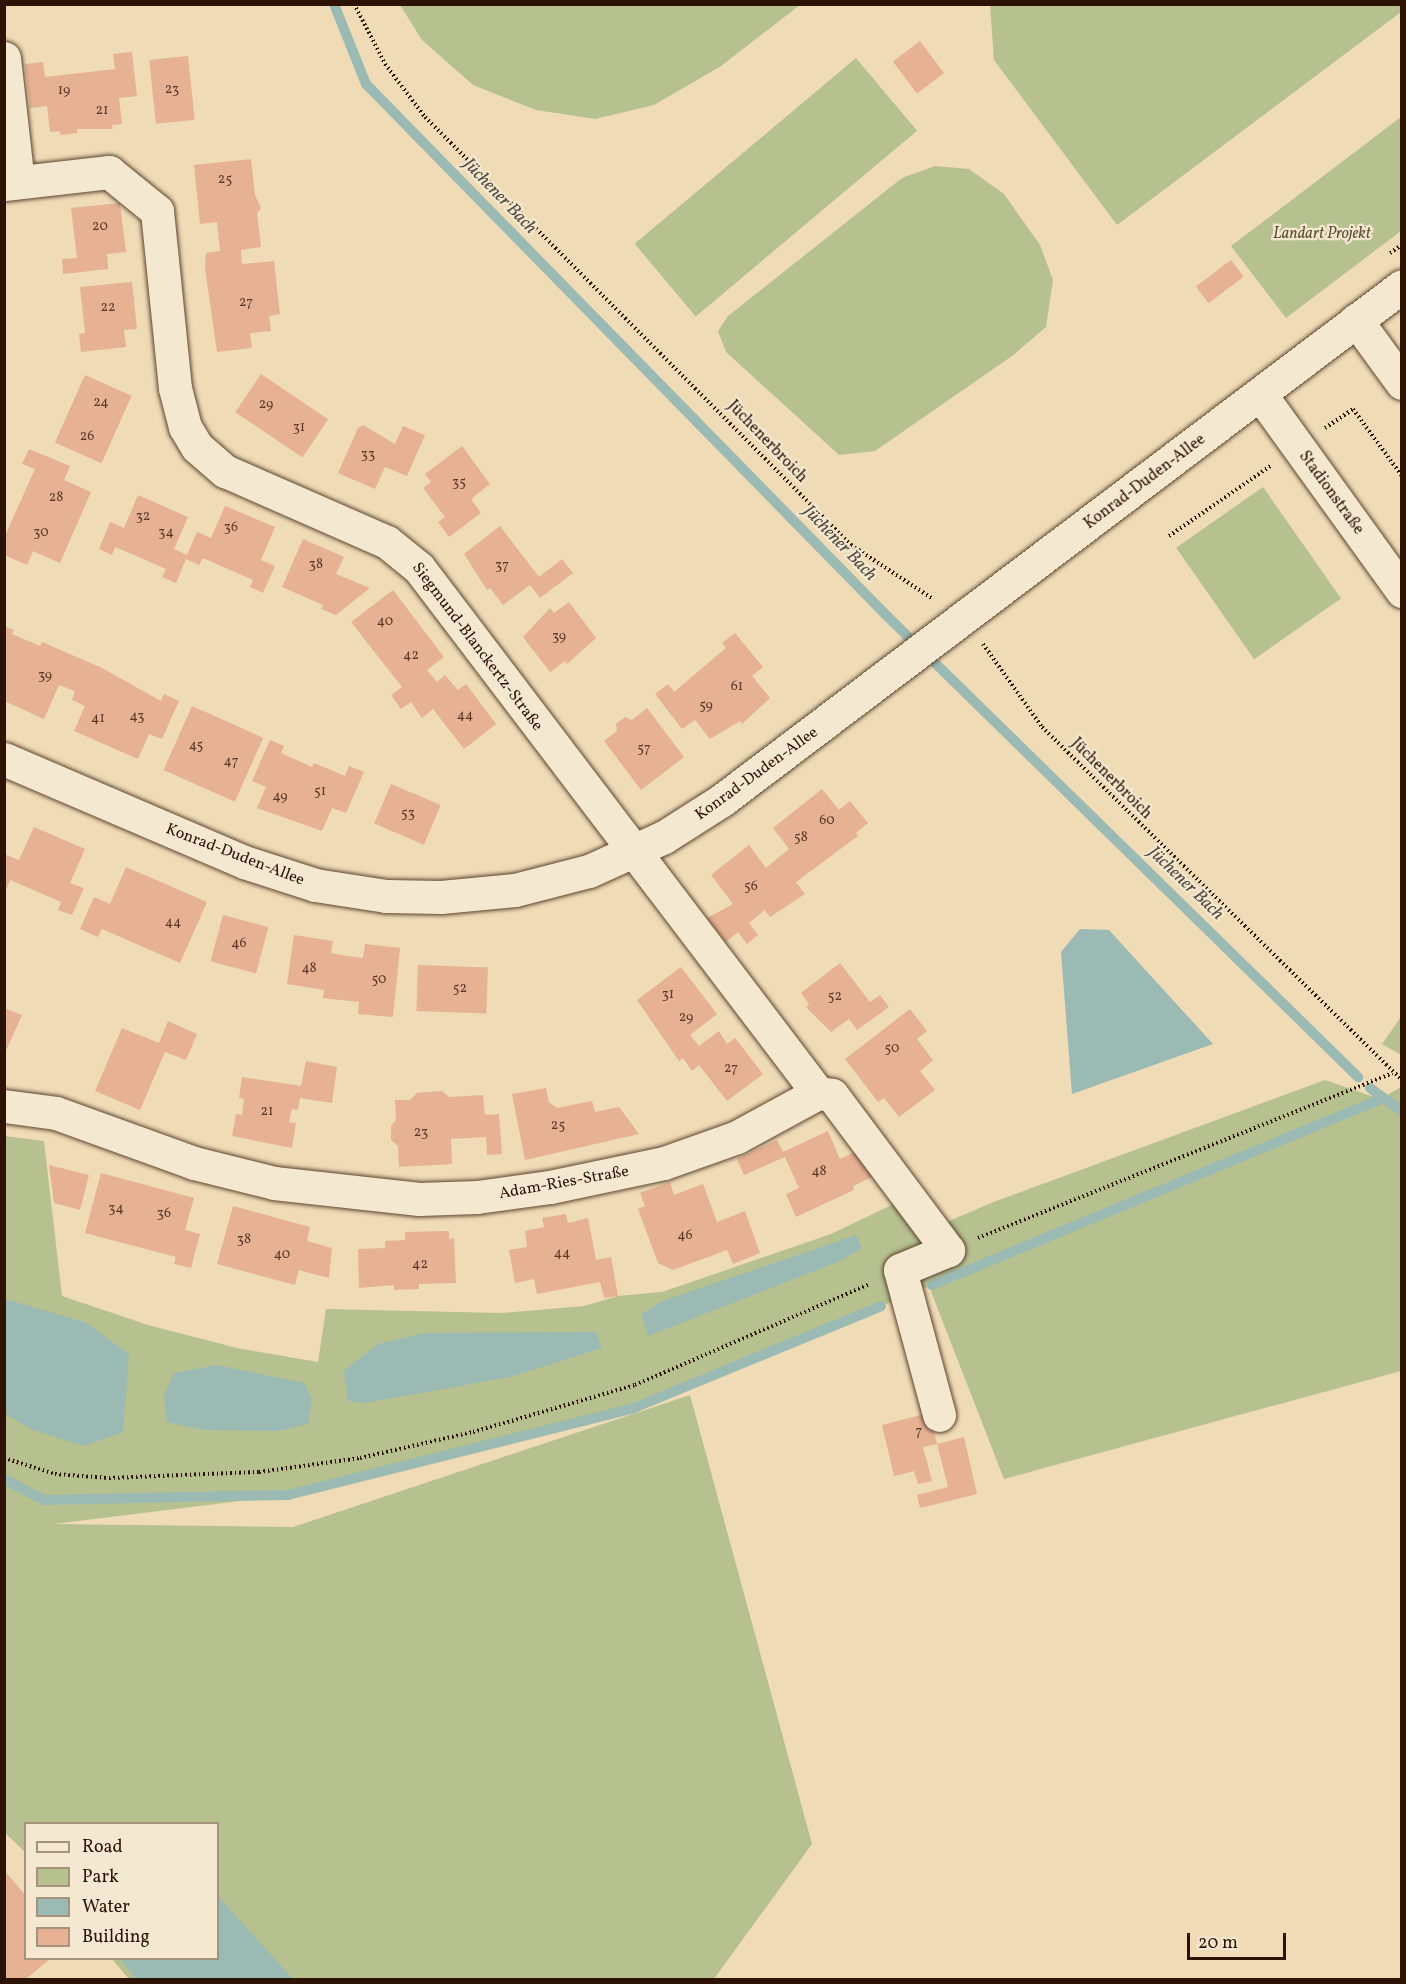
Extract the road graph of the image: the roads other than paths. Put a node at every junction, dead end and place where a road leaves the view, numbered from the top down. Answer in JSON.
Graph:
{"nodes":[{"id":1,"x":4,"y":58,"type":"edge"},
{"id":2,"x":11,"y":183,"type":"edge"},
{"id":3,"x":1401,"y":286,"type":"edge"},
{"id":4,"x":1356,"y":320,"type":"junction"},
{"id":5,"x":1401,"y":383,"type":"edge"},
{"id":6,"x":1260,"y":394,"type":"junction"},
{"id":7,"x":1401,"y":591,"type":"edge"},
{"id":8,"x":4,"y":759,"type":"edge"},
{"id":9,"x":633,"y":853,"type":"junction"},
{"id":10,"x":818,"y":1093,"type":"junction"},
{"id":11,"x":4,"y":1106,"type":"edge"},
{"id":12,"x":939,"y":1415,"type":"dead end"}],
"edges":[{"from":1,"to":2,"type":"street"},
{"from":2,"to":9,"type":"street","name":"Siegmund-Blanckertz-Straße"},
{"from":3,"to":4,"type":"street","name":"Konrad-Duden-Allee"},
{"from":4,"to":5,"type":"street"},
{"from":4,"to":6,"type":"street","name":"Konrad-Duden-Allee"},
{"from":6,"to":7,"type":"street","name":"Stadionstraße"},
{"from":6,"to":9,"type":"street","name":"Konrad-Duden-Allee"},
{"from":8,"to":9,"type":"street","name":"Konrad-Duden-Allee"},
{"from":9,"to":10,"type":"street"},
{"from":10,"to":11,"type":"street","name":"Adam-Ries-Straße"},
{"from":10,"to":12,"type":"street"}]}
